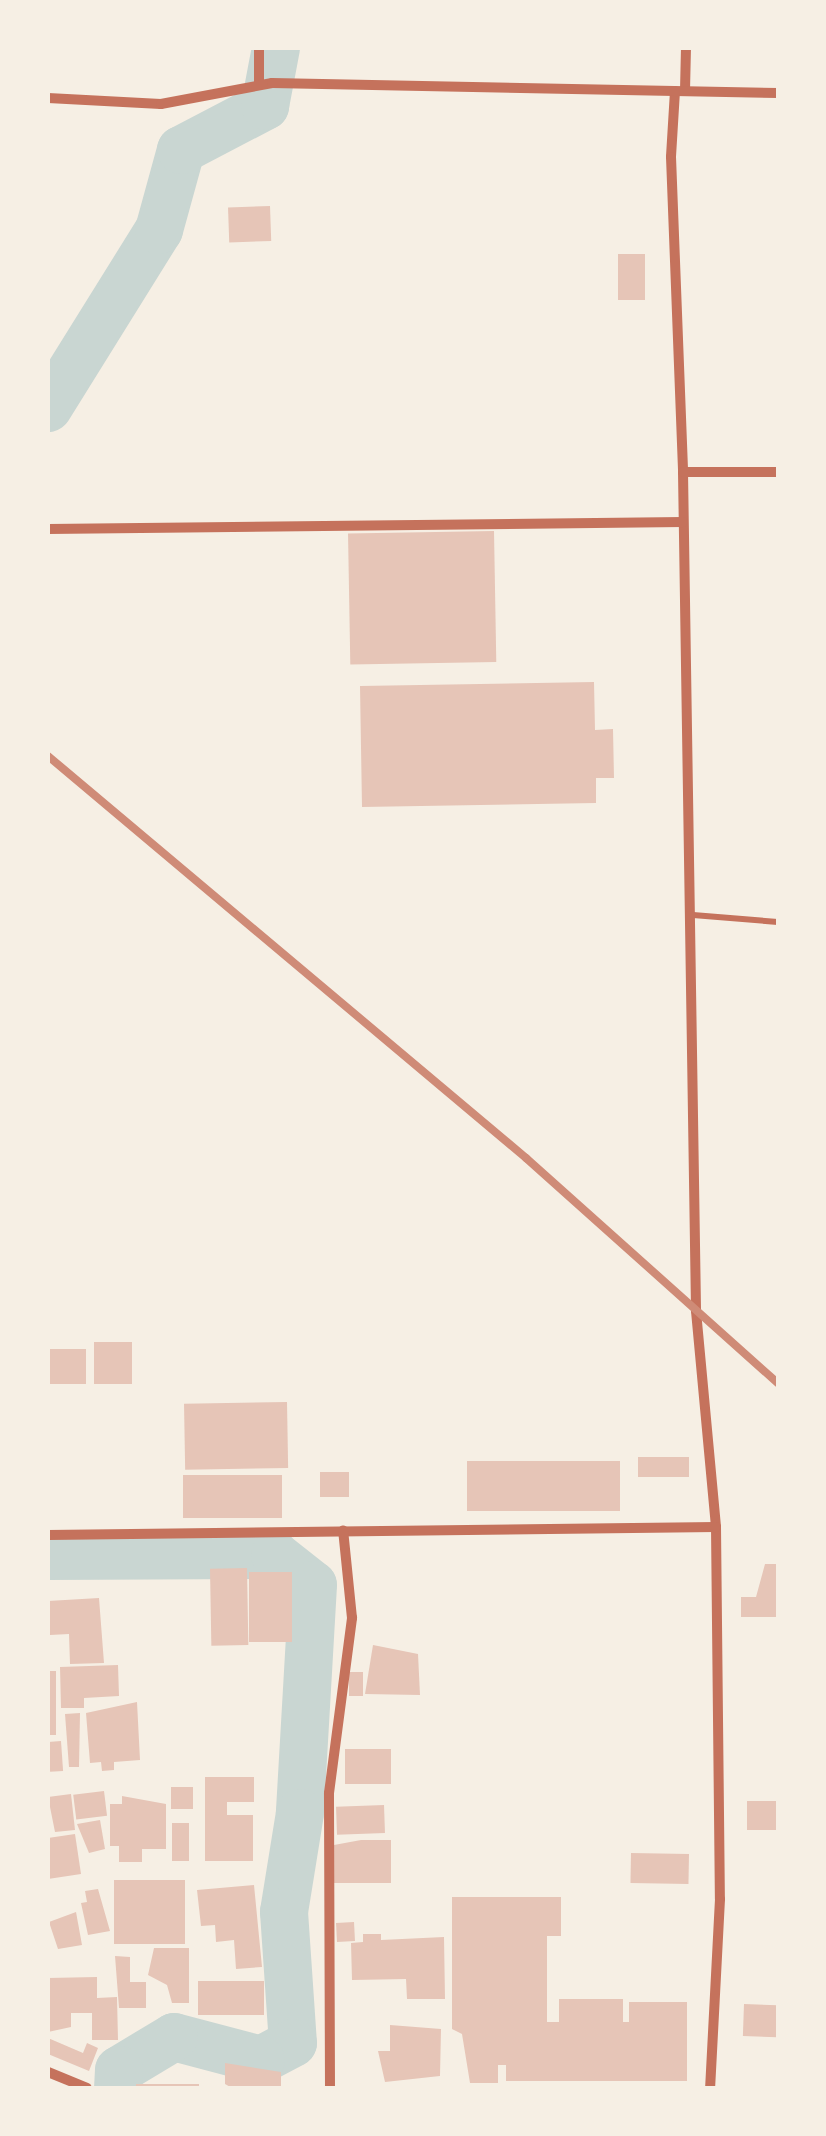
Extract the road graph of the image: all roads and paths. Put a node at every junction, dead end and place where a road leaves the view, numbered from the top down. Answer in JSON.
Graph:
{"nodes":[{"id":1,"x":260,"y":48,"type":"edge"},
{"id":2,"x":686,"y":48,"type":"edge"},
{"id":3,"x":259,"y":85,"type":"junction"},
{"id":4,"x":680,"y":91,"type":"junction"},
{"id":5,"x":778,"y":92,"type":"edge"},
{"id":6,"x":48,"y":98,"type":"edge"},
{"id":7,"x":683,"y":472,"type":"junction"},
{"id":8,"x":778,"y":472,"type":"edge"},
{"id":9,"x":684,"y":522,"type":"junction"},
{"id":10,"x":48,"y":529,"type":"edge"},
{"id":11,"x":693,"y":915,"type":"junction"},
{"id":12,"x":778,"y":922,"type":"edge"},
{"id":13,"x":716,"y":1527,"type":"junction"},
{"id":14,"x":343,"y":1530,"type":"junction"},
{"id":15,"x":48,"y":1535,"type":"edge"},
{"id":16,"x":48,"y":2072,"type":"edge"},
{"id":17,"x":87,"y":2088,"type":"edge"},
{"id":18,"x":330,"y":2088,"type":"edge"},
{"id":19,"x":710,"y":2088,"type":"edge"}],
"edges":[{"from":1,"to":3,"type":"street"},
{"from":2,"to":4,"type":"street"},
{"from":3,"to":4,"type":"street"},
{"from":3,"to":6,"type":"street"},
{"from":4,"to":5,"type":"street"},
{"from":4,"to":7,"type":"street"},
{"from":7,"to":8,"type":"street"},
{"from":7,"to":9,"type":"street"},
{"from":9,"to":10,"type":"street"},
{"from":9,"to":11,"type":"street"},
{"from":11,"to":12,"type":"lane"},
{"from":11,"to":13,"type":"street"},
{"from":13,"to":14,"type":"street"},
{"from":13,"to":19,"type":"street"},
{"from":14,"to":15,"type":"street"},
{"from":14,"to":18,"type":"street"},
{"from":16,"to":17,"type":"street"}]}
